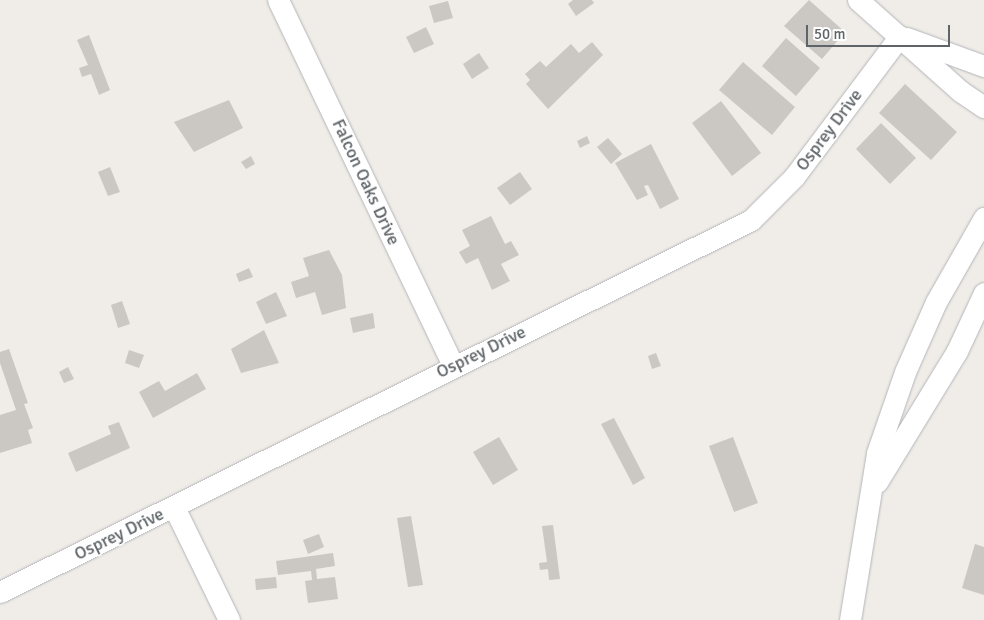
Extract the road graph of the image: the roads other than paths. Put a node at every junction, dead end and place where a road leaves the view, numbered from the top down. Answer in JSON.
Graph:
{"nodes":[{"id":1,"x":278,"y":0,"type":"edge"},
{"id":2,"x":858,"y":0,"type":"edge"},
{"id":3,"x":900,"y":36,"type":"junction"},
{"id":4,"x":984,"y":66,"type":"edge"},
{"id":5,"x":984,"y":107,"type":"edge"},
{"id":6,"x":984,"y":218,"type":"edge"},
{"id":7,"x":984,"y":293,"type":"edge"},
{"id":8,"x":453,"y":365,"type":"junction"},
{"id":9,"x":866,"y":502,"type":"junction"},
{"id":10,"x":174,"y":507,"type":"junction"},
{"id":11,"x":0,"y":592,"type":"edge"},
{"id":12,"x":229,"y":620,"type":"edge"},
{"id":13,"x":850,"y":620,"type":"edge"}],
"edges":[{"from":1,"to":8,"type":"street","name":"Falcon Oaks Drive"},
{"from":2,"to":3,"type":"street"},
{"from":3,"to":4,"type":"street"},
{"from":3,"to":5,"type":"street"},
{"from":3,"to":8,"type":"street","name":"Osprey Drive"},
{"from":6,"to":9,"type":"street"},
{"from":7,"to":9,"type":"street"},
{"from":8,"to":10,"type":"street","name":"Osprey Drive"},
{"from":9,"to":13,"type":"street"},
{"from":10,"to":11,"type":"street","name":"Osprey Drive"},
{"from":10,"to":12,"type":"street"}]}
